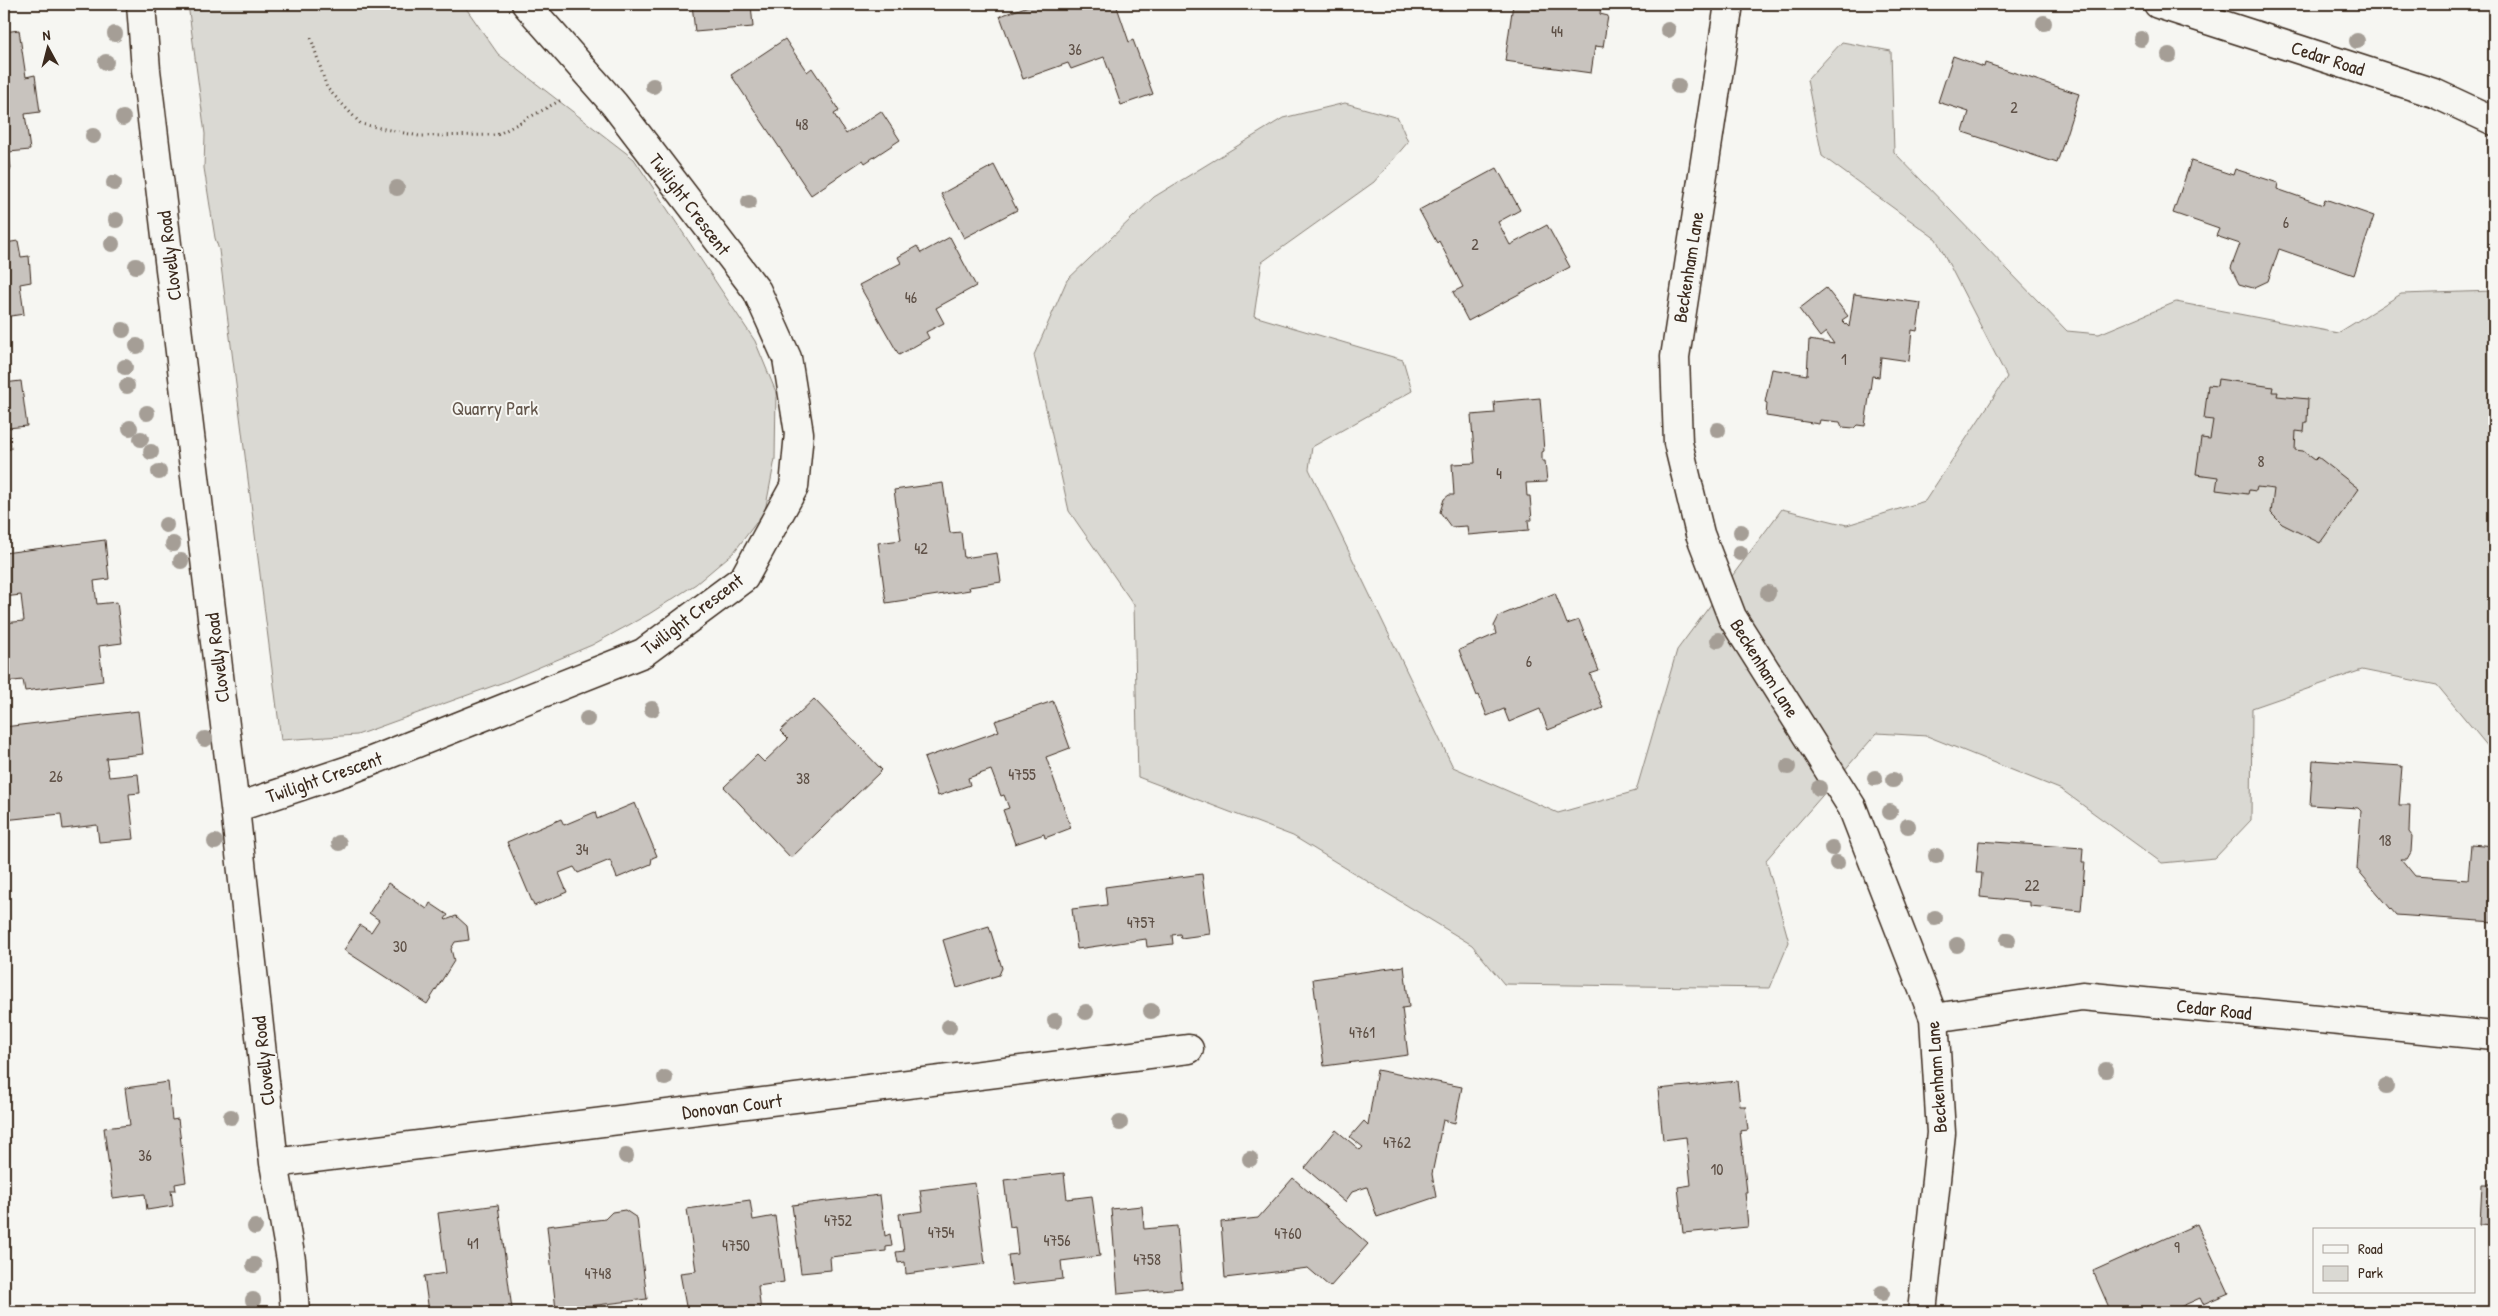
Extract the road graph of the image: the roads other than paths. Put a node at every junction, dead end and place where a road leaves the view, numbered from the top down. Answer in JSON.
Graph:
{"nodes":[{"id":1,"x":141,"y":4,"type":"edge"},
{"id":2,"x":526,"y":4,"type":"edge"},
{"id":3,"x":1729,"y":4,"type":"edge"},
{"id":4,"x":2158,"y":4,"type":"edge"},
{"id":5,"x":2494,"y":121,"type":"edge"},
{"id":6,"x":235,"y":808,"type":"junction"},
{"id":7,"x":1934,"y":1018,"type":"junction"},
{"id":8,"x":2494,"y":1036,"type":"edge"},
{"id":9,"x":1189,"y":1049,"type":"dead end"},
{"id":10,"x":274,"y":1163,"type":"junction"},
{"id":11,"x":295,"y":1312,"type":"edge"},
{"id":12,"x":1922,"y":1312,"type":"edge"}],
"edges":[{"from":1,"to":6,"type":"street","name":"Clovelly Road"},
{"from":2,"to":6,"type":"street","name":"Twilight Crescent"},
{"from":3,"to":7,"type":"street","name":"Beckenham Lane"},
{"from":4,"to":5,"type":"street","name":"Cedar Road"},
{"from":6,"to":10,"type":"street","name":"Clovelly Road"},
{"from":7,"to":8,"type":"street","name":"Cedar Road"},
{"from":7,"to":12,"type":"street","name":"Beckenham Lane"},
{"from":9,"to":10,"type":"street","name":"Donovan Court"},
{"from":10,"to":11,"type":"street","name":"Clovelly Road"}]}
